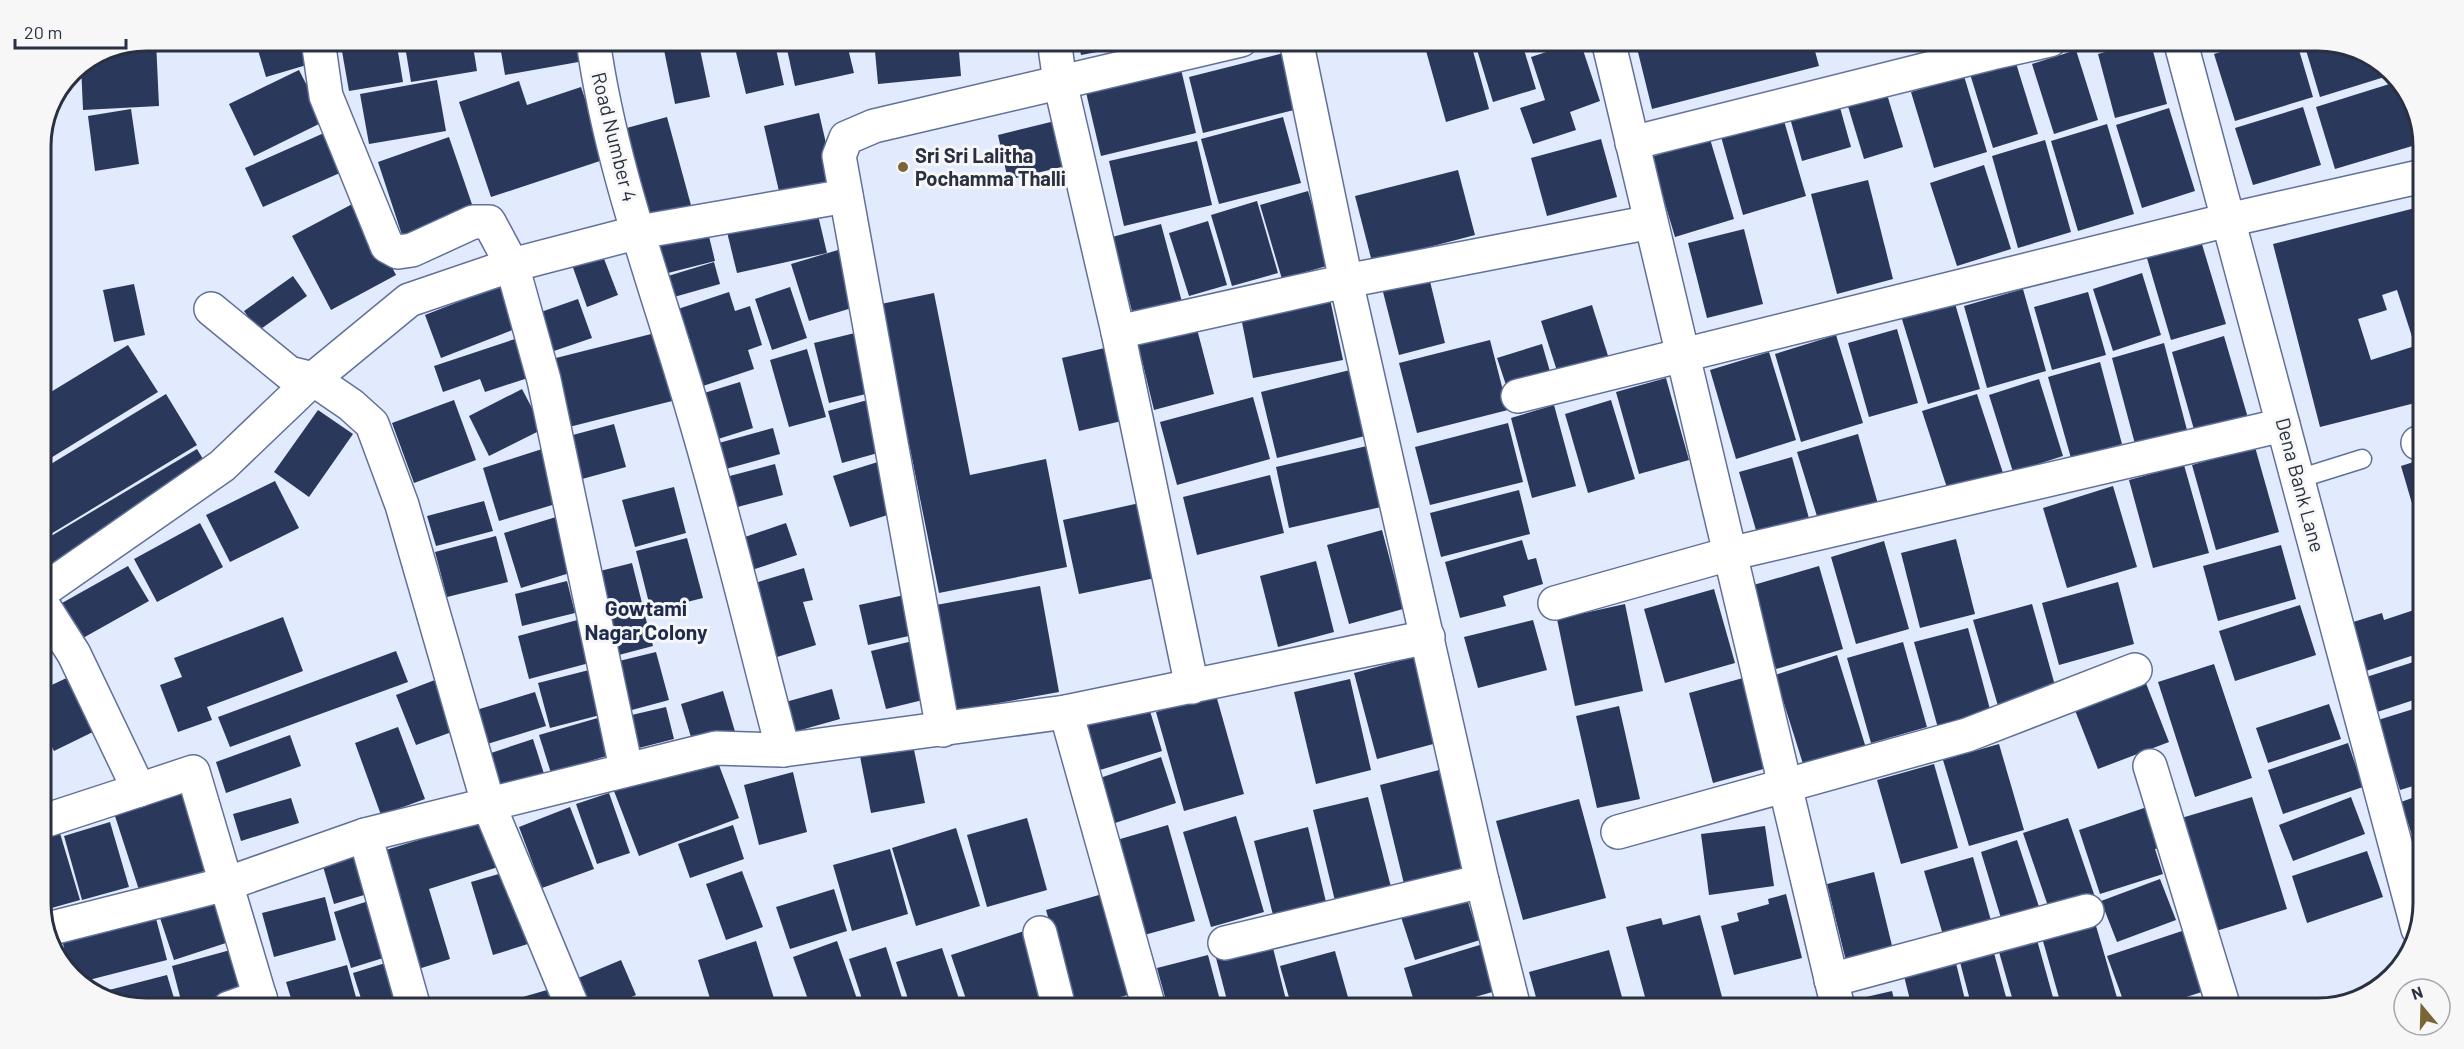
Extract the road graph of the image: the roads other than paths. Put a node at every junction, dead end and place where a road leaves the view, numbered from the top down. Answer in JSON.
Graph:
{"nodes":[{"id":1,"x":320,"y":51,"type":"edge"},
{"id":2,"x":594,"y":51,"type":"edge"},
{"id":3,"x":1056,"y":51,"type":"edge"},
{"id":4,"x":1194,"y":51,"type":"edge"},
{"id":5,"x":1298,"y":51,"type":"edge"},
{"id":6,"x":1611,"y":51,"type":"edge"},
{"id":7,"x":1975,"y":51,"type":"edge"},
{"id":8,"x":2183,"y":51,"type":"edge"},
{"id":9,"x":1060,"y":82,"type":"junction"},
{"id":10,"x":1632,"y":143,"type":"junction"},
{"id":11,"x":2413,"y":178,"type":"edge"},
{"id":12,"x":846,"y":196,"type":"junction"},
{"id":13,"x":2228,"y":220,"type":"junction"},
{"id":14,"x":1651,"y":222,"type":"junction"},
{"id":15,"x":639,"y":232,"type":"junction"},
{"id":16,"x":512,"y":265,"type":"junction"},
{"id":17,"x":1346,"y":281,"type":"junction"},
{"id":18,"x":211,"y":309,"type":"dead end"},
{"id":19,"x":1118,"y":332,"type":"junction"},
{"id":20,"x":1683,"y":355,"type":"junction"},
{"id":21,"x":313,"y":379,"type":"junction"},
{"id":22,"x":1518,"y":396,"type":"dead end"},
{"id":23,"x":2283,"y":425,"type":"junction"},
{"id":24,"x":2362,"y":459,"type":"dead end"},
{"id":25,"x":2298,"y":479,"type":"junction"},
{"id":26,"x":1730,"y":554,"type":"junction"},
{"id":27,"x":51,"y":585,"type":"edge"},
{"id":28,"x":1555,"y":603,"type":"dead end"},
{"id":29,"x":51,"y":618,"type":"edge"},
{"id":30,"x":1428,"y":637,"type":"junction"},
{"id":31,"x":2135,"y":670,"type":"dead end"},
{"id":32,"x":1192,"y":687,"type":"junction"},
{"id":33,"x":1066,"y":712,"type":"junction"},
{"id":34,"x":943,"y":730,"type":"junction"},
{"id":35,"x":783,"y":750,"type":"junction"},
{"id":36,"x":2150,"y":766,"type":"dead end"},
{"id":37,"x":626,"y":768,"type":"junction"},
{"id":38,"x":1785,"y":787,"type":"junction"},
{"id":39,"x":139,"y":790,"type":"junction"},
{"id":40,"x":488,"y":803,"type":"junction"},
{"id":41,"x":51,"y":819,"type":"edge"},
{"id":42,"x":1618,"y":832,"type":"dead end"},
{"id":43,"x":365,"y":835,"type":"junction"},
{"id":44,"x":1482,"y":881,"type":"junction"},
{"id":45,"x":226,"y":884,"type":"junction"},
{"id":46,"x":2412,"y":908,"type":"edge"},
{"id":47,"x":2087,"y":911,"type":"dead end"},
{"id":48,"x":54,"y":928,"type":"edge"},
{"id":49,"x":1040,"y":933,"type":"dead end"},
{"id":50,"x":1225,"y":942,"type":"dead end"},
{"id":51,"x":1834,"y":994,"type":"edge"},
{"id":52,"x":260,"y":998,"type":"edge"},
{"id":53,"x":411,"y":998,"type":"edge"},
{"id":54,"x":569,"y":998,"type":"edge"},
{"id":55,"x":1056,"y":998,"type":"edge"},
{"id":56,"x":1146,"y":998,"type":"edge"},
{"id":57,"x":1511,"y":998,"type":"edge"},
{"id":58,"x":2221,"y":998,"type":"edge"}],
"edges":[{"from":1,"to":16,"type":"street"},
{"from":2,"to":15,"type":"street","name":"Road Number 4"},
{"from":3,"to":9,"type":"street"},
{"from":4,"to":9,"type":"street"},
{"from":5,"to":17,"type":"street"},
{"from":6,"to":10,"type":"street"},
{"from":7,"to":10,"type":"street"},
{"from":8,"to":13,"type":"street","name":"Dena Bank Lane"},
{"from":9,"to":12,"type":"street"},
{"from":9,"to":19,"type":"street"},
{"from":10,"to":14,"type":"street"},
{"from":11,"to":13,"type":"street"},
{"from":12,"to":15,"type":"street"},
{"from":12,"to":34,"type":"street"},
{"from":13,"to":20,"type":"street"},
{"from":13,"to":23,"type":"street","name":"Dena Bank Lane"},
{"from":14,"to":17,"type":"street"},
{"from":14,"to":20,"type":"street"},
{"from":15,"to":16,"type":"street"},
{"from":15,"to":35,"type":"street","name":"Road Number 4"},
{"from":16,"to":21,"type":"street"},
{"from":16,"to":37,"type":"street"},
{"from":17,"to":19,"type":"street"},
{"from":17,"to":30,"type":"street"},
{"from":18,"to":21,"type":"street"},
{"from":19,"to":32,"type":"street"},
{"from":20,"to":22,"type":"street"},
{"from":20,"to":26,"type":"street"},
{"from":21,"to":27,"type":"street"},
{"from":21,"to":40,"type":"street"},
{"from":23,"to":25,"type":"street","name":"Dena Bank Lane"},
{"from":23,"to":26,"type":"street"},
{"from":24,"to":25,"type":"lane"},
{"from":25,"to":46,"type":"street","name":"Dena Bank Lane"},
{"from":26,"to":28,"type":"street"},
{"from":26,"to":38,"type":"street"},
{"from":29,"to":39,"type":"street"},
{"from":30,"to":32,"type":"street"},
{"from":30,"to":44,"type":"street"},
{"from":31,"to":38,"type":"street"},
{"from":32,"to":33,"type":"street"},
{"from":33,"to":34,"type":"street"},
{"from":33,"to":56,"type":"street"},
{"from":34,"to":35,"type":"street"},
{"from":35,"to":37,"type":"street"},
{"from":36,"to":58,"type":"street"},
{"from":37,"to":40,"type":"street"},
{"from":38,"to":42,"type":"street"},
{"from":38,"to":51,"type":"street"},
{"from":39,"to":41,"type":"street"},
{"from":39,"to":45,"type":"street"},
{"from":40,"to":43,"type":"street"},
{"from":40,"to":54,"type":"street"},
{"from":43,"to":45,"type":"street"},
{"from":43,"to":53,"type":"street"},
{"from":44,"to":50,"type":"street"},
{"from":44,"to":57,"type":"street"},
{"from":45,"to":48,"type":"street"},
{"from":45,"to":52,"type":"street"},
{"from":47,"to":51,"type":"street"},
{"from":49,"to":55,"type":"street"}]}
